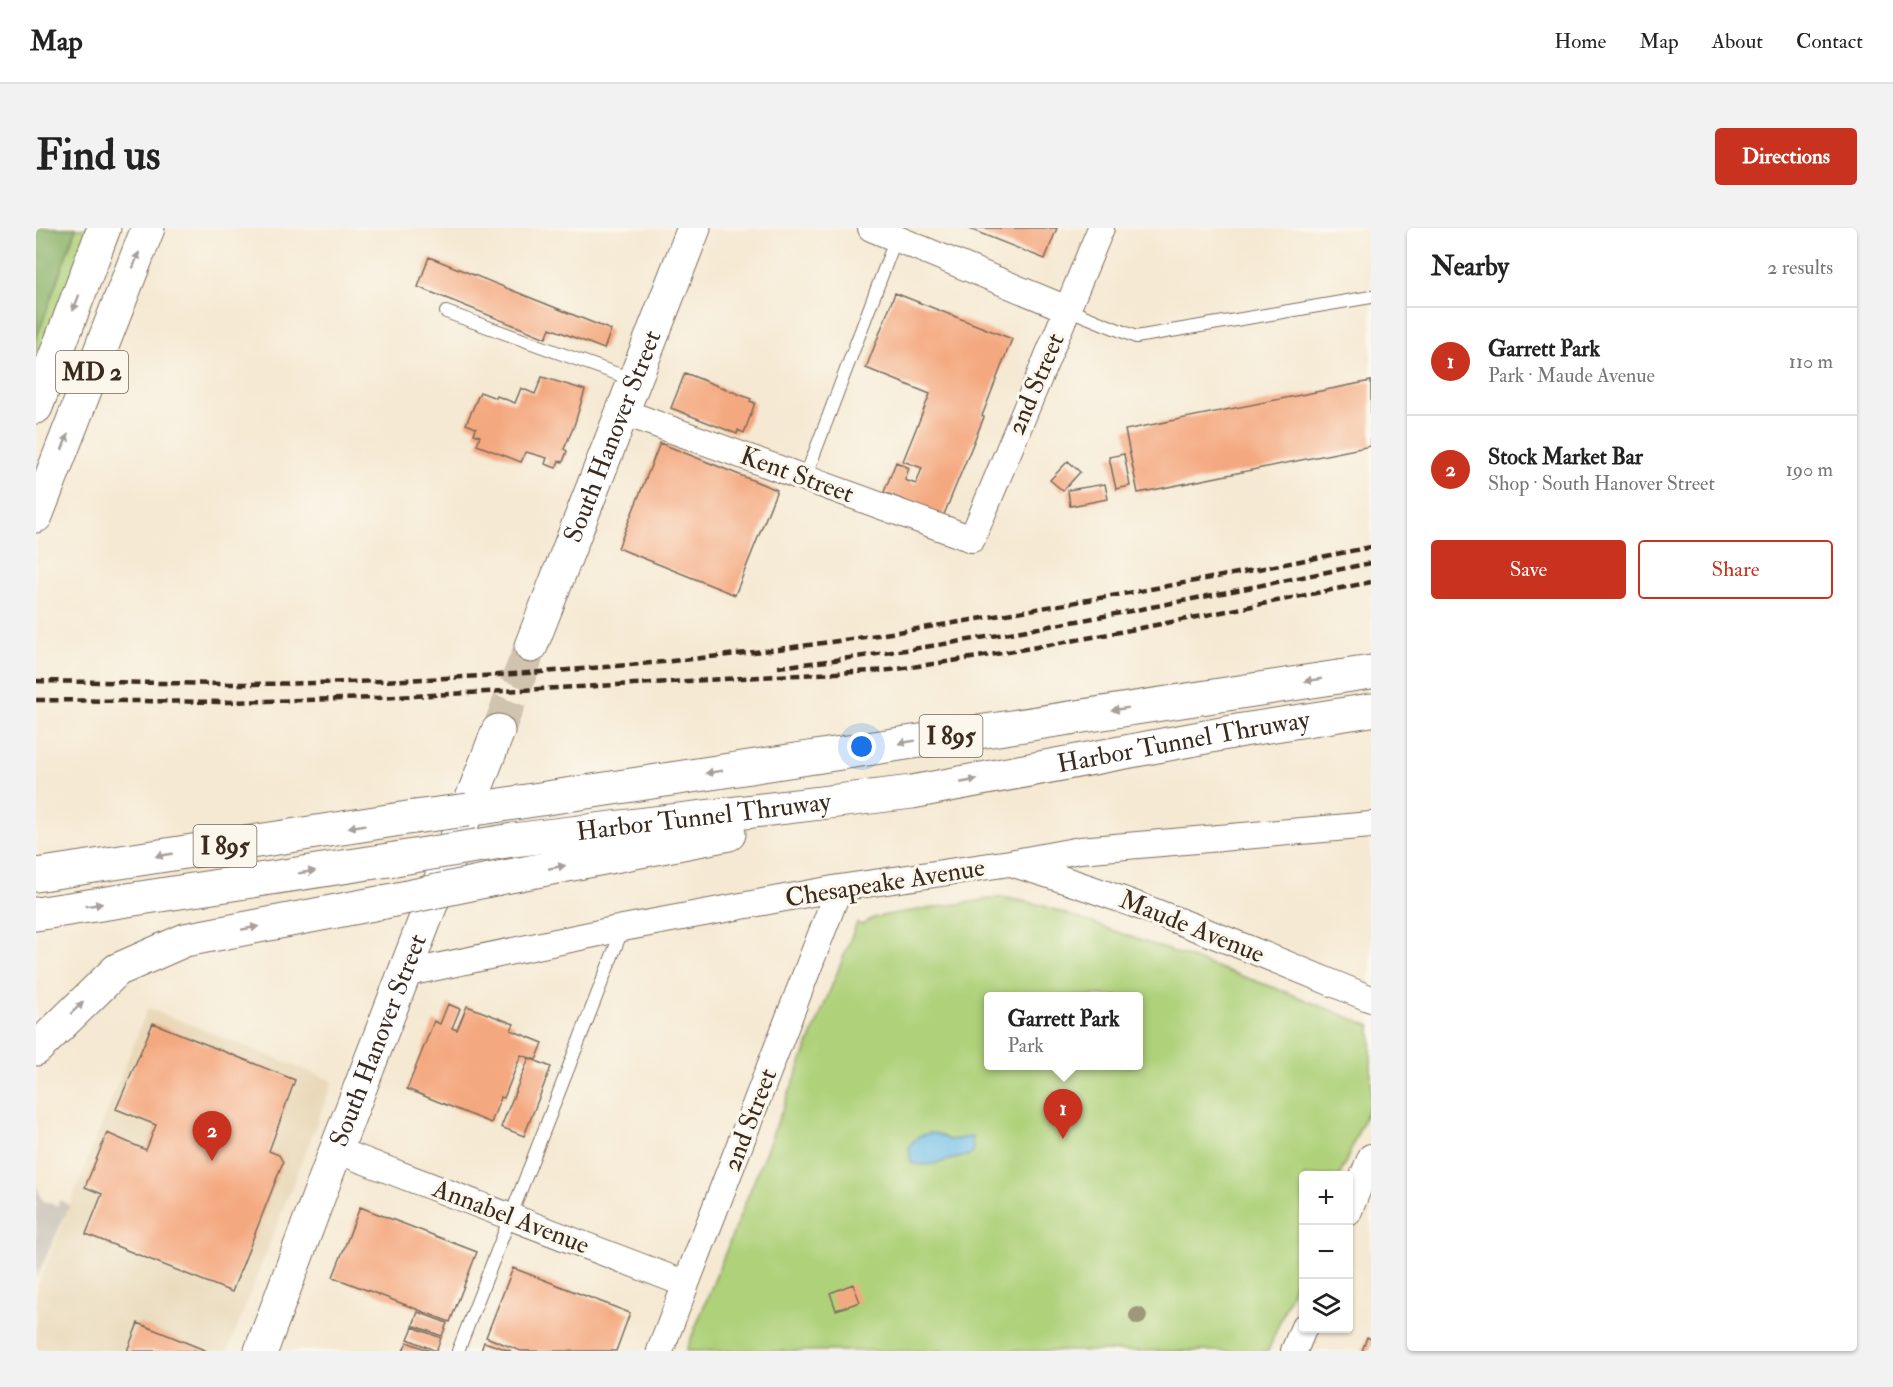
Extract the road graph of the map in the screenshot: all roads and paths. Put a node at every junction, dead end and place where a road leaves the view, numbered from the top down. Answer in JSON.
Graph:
{"nodes":[{"id":1,"x":104,"y":228,"type":"edge"},
{"id":2,"x":148,"y":228,"type":"edge"},
{"id":3,"x":694,"y":228,"type":"edge"},
{"id":4,"x":871,"y":228,"type":"edge"},
{"id":5,"x":1101,"y":228,"type":"edge"},
{"id":6,"x":896,"y":238,"type":"junction"},
{"id":7,"x":1371,"y":297,"type":"edge"},
{"id":8,"x":1067,"y":309,"type":"junction"},
{"id":9,"x":447,"y":312,"type":"dead end"},
{"id":10,"x":635,"y":380,"type":"junction"},
{"id":11,"x":36,"y":406,"type":"edge"},
{"id":12,"x":623,"y":412,"type":"junction"},
{"id":13,"x":804,"y":478,"type":"junction"},
{"id":14,"x":36,"y":516,"type":"edge"},
{"id":15,"x":972,"y":539,"type":"joint"},
{"id":16,"x":531,"y":646,"type":"tunnel mouth"},
{"id":17,"x":1371,"y":672,"type":"edge"},
{"id":18,"x":1371,"y":710,"type":"edge"},
{"id":19,"x":498,"y":731,"type":"tunnel mouth"},
{"id":20,"x":912,"y":792,"type":"junction"},
{"id":21,"x":1371,"y":825,"type":"edge"},
{"id":22,"x":1011,"y":863,"type":"junction"},
{"id":23,"x":36,"y":875,"type":"edge"},
{"id":24,"x":839,"y":888,"type":"junction"},
{"id":25,"x":36,"y":914,"type":"edge"},
{"id":26,"x":623,"y":928,"type":"junction"},
{"id":27,"x":403,"y":974,"type":"junction"},
{"id":28,"x":1371,"y":999,"type":"edge"},
{"id":29,"x":36,"y":1049,"type":"edge"},
{"id":30,"x":336,"y":1150,"type":"junction"},
{"id":31,"x":1371,"y":1157,"type":"edge"},
{"id":32,"x":1353,"y":1201,"type":"edge"},
{"id":33,"x":510,"y":1217,"type":"junction"},
{"id":34,"x":686,"y":1284,"type":"junction"},
{"id":35,"x":1302,"y":1333,"type":"edge"},
{"id":36,"x":261,"y":1351,"type":"edge"},
{"id":37,"x":458,"y":1351,"type":"edge"},
{"id":38,"x":660,"y":1351,"type":"edge"},
{"id":39,"x":1294,"y":1351,"type":"edge"}],
"edges":[{"from":1,"to":11,"type":"main road","number":"MD 2","one_way":true},
{"from":14,"to":2,"type":"main road","number":"MD 2","one_way":true},
{"from":3,"to":10,"type":"main road","name":"South Hanover Street"},
{"from":4,"to":6,"type":"street"},
{"from":5,"to":8,"type":"street","name":"2nd Street"},
{"from":6,"to":8,"type":"street"},
{"from":6,"to":13,"type":"lane"},
{"from":7,"to":8,"type":"lane"},
{"from":8,"to":15,"type":"street","name":"2nd Street"},
{"from":9,"to":10,"type":"lane"},
{"from":10,"to":12,"type":"main road","name":"South Hanover Street"},
{"from":12,"to":13,"type":"street","name":"Kent Street"},
{"from":12,"to":16,"type":"main road","name":"South Hanover Street"},
{"from":13,"to":15,"type":"street","name":"Kent Street"},
{"from":17,"to":23,"type":"main road","name":"Harbor Tunnel Thruway","number":"I 895","one_way":true,"bridge":true},
{"from":20,"to":18,"type":"main road","name":"Harbor Tunnel Thruway","number":"I 895","one_way":true},
{"from":19,"to":27,"type":"main road","name":"South Hanover Street"},
{"from":25,"to":20,"type":"main road","name":"Harbor Tunnel Thruway","number":"I 895","one_way":true,"bridge":true},
{"from":29,"to":20,"type":"main road","one_way":true,"bridge":true},
{"from":21,"to":22,"type":"street","name":"Chesapeake Avenue"},
{"from":22,"to":24,"type":"street","name":"Chesapeake Avenue"},
{"from":22,"to":28,"type":"street","name":"Maude Avenue"},
{"from":24,"to":26,"type":"street","name":"Chesapeake Avenue"},
{"from":24,"to":34,"type":"street","name":"2nd Street"},
{"from":26,"to":27,"type":"street","name":"Chesapeake Avenue"},
{"from":26,"to":33,"type":"lane"},
{"from":27,"to":30,"type":"main road","name":"South Hanover Street"},
{"from":30,"to":33,"type":"street","name":"Annabel Avenue"},
{"from":30,"to":36,"type":"main road","name":"South Hanover Street"},
{"from":31,"to":32,"type":"street"},
{"from":33,"to":34,"type":"street","name":"Annabel Avenue"},
{"from":33,"to":37,"type":"lane"},
{"from":34,"to":38,"type":"street","name":"2nd Street"},
{"from":35,"to":39,"type":"street"}]}
